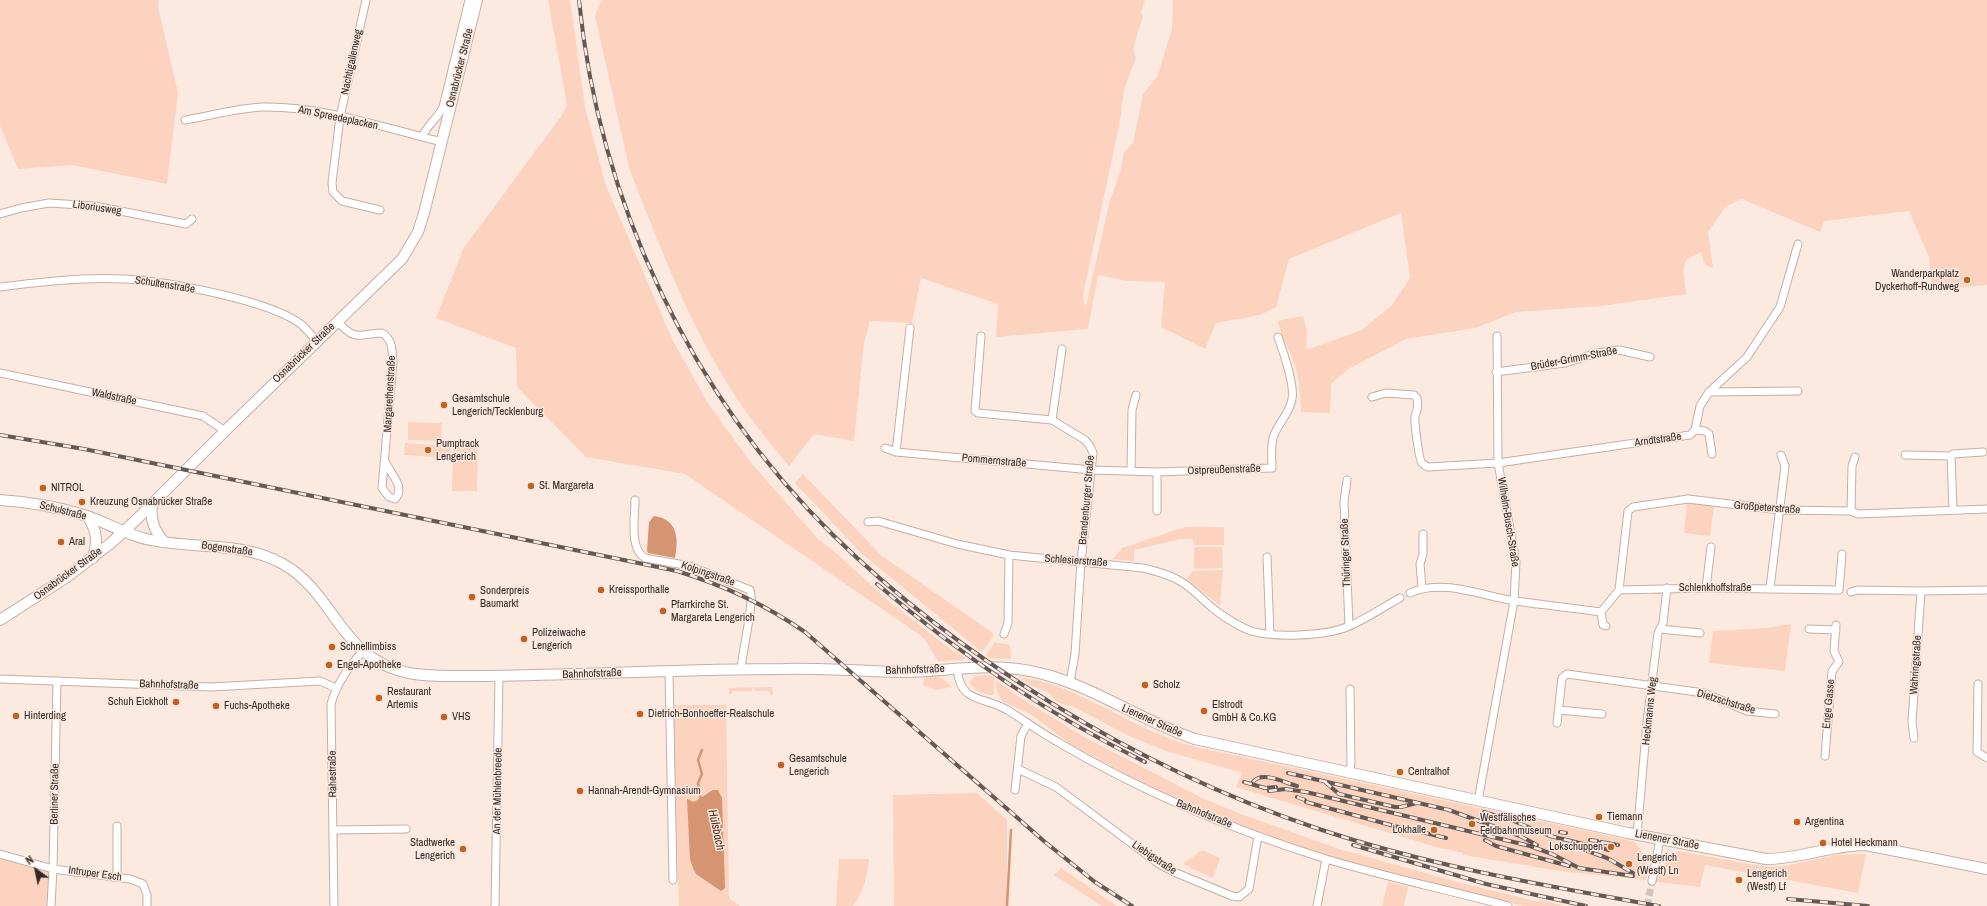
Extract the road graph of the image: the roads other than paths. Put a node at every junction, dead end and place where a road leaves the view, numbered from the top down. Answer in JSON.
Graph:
{"nodes":[{"id":1,"x":366,"y":0,"type":"edge"},
{"id":2,"x":469,"y":0,"type":"edge"},
{"id":3,"x":477,"y":0,"type":"edge"},
{"id":4,"x":340,"y":117,"type":"junction"},
{"id":5,"x":185,"y":120,"type":"dead end"},
{"id":6,"x":422,"y":137,"type":"junction"},
{"id":7,"x":442,"y":142,"type":"junction"},
{"id":8,"x":380,"y":210,"type":"dead end"},
{"id":9,"x":0,"y":214,"type":"edge"},
{"id":10,"x":192,"y":219,"type":"dead end"},
{"id":11,"x":1798,"y":244,"type":"dead end"},
{"id":12,"x":0,"y":286,"type":"edge"},
{"id":13,"x":337,"y":321,"type":"junction"},
{"id":14,"x":910,"y":328,"type":"dead end"},
{"id":15,"x":981,"y":336,"type":"dead end"},
{"id":16,"x":1497,"y":336,"type":"dead end"},
{"id":17,"x":1278,"y":337,"type":"dead end"},
{"id":18,"x":317,"y":341,"type":"junction"},
{"id":19,"x":1062,"y":349,"type":"dead end"},
{"id":20,"x":1650,"y":357,"type":"dead end"},
{"id":21,"x":0,"y":372,"type":"edge"},
{"id":22,"x":1496,"y":372,"type":"junction"},
{"id":23,"x":1798,"y":391,"type":"dead end"},
{"id":24,"x":1709,"y":392,"type":"junction"},
{"id":25,"x":1136,"y":395,"type":"dead end"},
{"id":26,"x":1372,"y":397,"type":"dead end"},
{"id":27,"x":1052,"y":420,"type":"junction"},
{"id":28,"x":1695,"y":430,"type":"junction"},
{"id":29,"x":225,"y":431,"type":"junction"},
{"id":30,"x":885,"y":448,"type":"dead end"},
{"id":31,"x":896,"y":452,"type":"junction"},
{"id":32,"x":1983,"y":452,"type":"dead end"},
{"id":33,"x":1712,"y":454,"type":"dead end"},
{"id":34,"x":1781,"y":455,"type":"dead end"},
{"id":35,"x":1905,"y":455,"type":"dead end"},
{"id":36,"x":1951,"y":456,"type":"junction"},
{"id":37,"x":1855,"y":457,"type":"dead end"},
{"id":38,"x":386,"y":463,"type":"dead end"},
{"id":39,"x":1498,"y":463,"type":"junction"},
{"id":40,"x":1092,"y":470,"type":"junction"},
{"id":41,"x":1131,"y":471,"type":"junction"},
{"id":42,"x":1157,"y":472,"type":"junction"},
{"id":43,"x":1347,"y":480,"type":"dead end"},
{"id":44,"x":0,"y":500,"type":"edge"},
{"id":45,"x":635,"y":500,"type":"dead end"},
{"id":46,"x":152,"y":504,"type":"junction"},
{"id":47,"x":1987,"y":509,"type":"edge"},
{"id":48,"x":1780,"y":510,"type":"junction"},
{"id":49,"x":1953,"y":510,"type":"junction"},
{"id":50,"x":1157,"y":511,"type":"dead end"},
{"id":51,"x":1851,"y":511,"type":"junction"},
{"id":52,"x":88,"y":517,"type":"junction"},
{"id":53,"x":868,"y":522,"type":"dead end"},
{"id":54,"x":124,"y":531,"type":"junction"},
{"id":55,"x":1423,"y":534,"type":"dead end"},
{"id":56,"x":164,"y":542,"type":"junction"},
{"id":57,"x":1711,"y":547,"type":"dead end"},
{"id":58,"x":1842,"y":554,"type":"dead end"},
{"id":59,"x":1009,"y":555,"type":"junction"},
{"id":60,"x":1268,"y":557,"type":"dead end"},
{"id":61,"x":92,"y":558,"type":"junction"},
{"id":62,"x":1081,"y":562,"type":"junction"},
{"id":63,"x":1422,"y":588,"type":"junction"},
{"id":64,"x":1667,"y":588,"type":"junction"},
{"id":65,"x":1706,"y":588,"type":"junction"},
{"id":66,"x":1770,"y":588,"type":"junction"},
{"id":67,"x":1619,"y":590,"type":"junction"},
{"id":68,"x":1987,"y":590,"type":"edge"},
{"id":69,"x":1851,"y":592,"type":"dead end"},
{"id":70,"x":1921,"y":592,"type":"junction"},
{"id":71,"x":1410,"y":593,"type":"dead end"},
{"id":72,"x":1400,"y":598,"type":"dead end"},
{"id":73,"x":1514,"y":601,"type":"junction"},
{"id":74,"x":1601,"y":612,"type":"junction"},
{"id":75,"x":0,"y":620,"type":"edge"},
{"id":76,"x":1349,"y":626,"type":"junction"},
{"id":77,"x":1606,"y":626,"type":"dead end"},
{"id":78,"x":1809,"y":628,"type":"dead end"},
{"id":79,"x":1660,"y":629,"type":"junction"},
{"id":80,"x":1700,"y":633,"type":"dead end"},
{"id":81,"x":1004,"y":634,"type":"dead end"},
{"id":82,"x":1270,"y":634,"type":"junction"},
{"id":83,"x":362,"y":652,"type":"junction"},
{"id":84,"x":741,"y":669,"type":"junction"},
{"id":85,"x":957,"y":669,"type":"junction"},
{"id":86,"x":669,"y":671,"type":"junction"},
{"id":87,"x":499,"y":676,"type":"junction"},
{"id":88,"x":0,"y":679,"type":"edge"},
{"id":89,"x":57,"y":681,"type":"junction"},
{"id":90,"x":1070,"y":682,"type":"junction"},
{"id":91,"x":1978,"y":684,"type":"dead end"},
{"id":92,"x":1652,"y":686,"type":"junction"},
{"id":93,"x":336,"y":688,"type":"junction"},
{"id":94,"x":1350,"y":689,"type":"dead end"},
{"id":95,"x":1559,"y":710,"type":"junction"},
{"id":96,"x":1602,"y":714,"type":"dead end"},
{"id":97,"x":1775,"y":714,"type":"dead end"},
{"id":98,"x":1028,"y":723,"type":"junction"},
{"id":99,"x":1557,"y":723,"type":"dead end"},
{"id":100,"x":1914,"y":738,"type":"dead end"},
{"id":101,"x":1825,"y":756,"type":"dead end"},
{"id":102,"x":1987,"y":758,"type":"edge"},
{"id":103,"x":1018,"y":769,"type":"junction"},
{"id":104,"x":1349,"y":774,"type":"junction"},
{"id":105,"x":1015,"y":790,"type":"dead end"},
{"id":106,"x":1478,"y":801,"type":"junction"},
{"id":107,"x":117,"y":826,"type":"dead end"},
{"id":108,"x":406,"y":829,"type":"dead end"},
{"id":109,"x":334,"y":830,"type":"junction"},
{"id":110,"x":1637,"y":835,"type":"junction"},
{"id":111,"x":1258,"y":836,"type":"junction"},
{"id":112,"x":1660,"y":839,"type":"junction"},
{"id":113,"x":0,"y":854,"type":"edge"},
{"id":114,"x":1326,"y":858,"type":"junction"},
{"id":115,"x":53,"y":869,"type":"junction"},
{"id":116,"x":1987,"y":869,"type":"edge"},
{"id":117,"x":117,"y":877,"type":"junction"},
{"id":118,"x":674,"y":880,"type":"dead end"},
{"id":119,"x":1652,"y":881,"type":"tunnel mouth"},
{"id":120,"x":51,"y":906,"type":"edge"},
{"id":121,"x":147,"y":906,"type":"edge"},
{"id":122,"x":334,"y":906,"type":"edge"},
{"id":123,"x":495,"y":906,"type":"edge"},
{"id":124,"x":1317,"y":906,"type":"edge"},
{"id":125,"x":1508,"y":906,"type":"edge"}],
"edges":[{"from":1,"to":4,"type":"street","name":"Nachtigallenweg"},
{"from":2,"to":6,"type":"street","name":"Osnabrücker Straße"},
{"from":3,"to":7,"type":"street","name":"Osnabrücker Straße"},
{"from":4,"to":5,"type":"street","name":"Am Spreedeplacken"},
{"from":4,"to":6,"type":"street","name":"Am Spreedeplacken"},
{"from":4,"to":8,"type":"street","name":"Nachtigallenweg"},
{"from":6,"to":7,"type":"street","name":"Am Spreedeplacken"},
{"from":7,"to":13,"type":"street","name":"Osnabrücker Straße"},
{"from":9,"to":10,"type":"street","name":"Liboriusweg"},
{"from":11,"to":24,"type":"street","name":"Arndtstraße"},
{"from":12,"to":18,"type":"street","name":"Schultenstraße"},
{"from":13,"to":18,"type":"street","name":"Osnabrücker Straße"},
{"from":13,"to":38,"type":"street","name":"Margarethenstraße"},
{"from":14,"to":31,"type":"street"},
{"from":15,"to":27,"type":"street","name":"Brandenburger Straße"},
{"from":16,"to":22,"type":"street","name":"Wilhelm-Busch-Straße"},
{"from":17,"to":42,"type":"street","name":"Ostpreußenstraße"},
{"from":18,"to":29,"type":"street","name":"Osnabrücker Straße"},
{"from":19,"to":27,"type":"street"},
{"from":20,"to":22,"type":"street","name":"Brüder-Grimm-Straße"},
{"from":21,"to":29,"type":"street","name":"Waldstraße"},
{"from":22,"to":39,"type":"street","name":"Wilhelm-Busch-Straße"},
{"from":23,"to":24,"type":"street"},
{"from":24,"to":28,"type":"street","name":"Arndtstraße"},
{"from":25,"to":41,"type":"street"},
{"from":26,"to":39,"type":"street","name":"Arndtstraße"},
{"from":27,"to":40,"type":"street","name":"Brandenburger Straße"},
{"from":28,"to":33,"type":"street"},
{"from":28,"to":39,"type":"street","name":"Arndtstraße"},
{"from":29,"to":46,"type":"street","name":"Osnabrücker Straße"},
{"from":30,"to":31,"type":"street","name":"Pommernstraße"},
{"from":31,"to":40,"type":"street","name":"Pommernstraße"},
{"from":32,"to":36,"type":"street"},
{"from":34,"to":48,"type":"street"},
{"from":35,"to":36,"type":"street"},
{"from":36,"to":49,"type":"street"},
{"from":37,"to":51,"type":"street"},
{"from":39,"to":73,"type":"street","name":"Wilhelm-Busch-Straße"},
{"from":40,"to":41,"type":"street","name":"Ostpreußenstraße"},
{"from":40,"to":62,"type":"street","name":"Brandenburger Straße"},
{"from":41,"to":42,"type":"street","name":"Ostpreußenstraße"},
{"from":42,"to":50,"type":"street"},
{"from":43,"to":76,"type":"street","name":"Thüringer Straße"},
{"from":44,"to":52,"type":"street","name":"Schulstraße"},
{"from":45,"to":84,"type":"street","name":"Kolpingstraße"},
{"from":46,"to":54,"type":"street","name":"Osnabrücker Straße"},
{"from":46,"to":56,"type":"street"},
{"from":47,"to":49,"type":"street","name":"Großpeterstraße"},
{"from":48,"to":51,"type":"street","name":"Großpeterstraße"},
{"from":48,"to":66,"type":"street"},
{"from":48,"to":67,"type":"street","name":"Großpeterstraße"},
{"from":49,"to":51,"type":"street","name":"Großpeterstraße"},
{"from":52,"to":54,"type":"street","name":"Schulstraße"},
{"from":52,"to":61,"type":"street"},
{"from":53,"to":59,"type":"street","name":"Schlesierstraße"},
{"from":54,"to":56,"type":"street","name":"Bogenstraße"},
{"from":54,"to":61,"type":"street","name":"Osnabrücker Straße"},
{"from":55,"to":63,"type":"street"},
{"from":56,"to":83,"type":"street","name":"Bogenstraße"},
{"from":57,"to":65,"type":"street"},
{"from":58,"to":66,"type":"street","name":"Schlenkhoffstraße"},
{"from":59,"to":62,"type":"street","name":"Schlesierstraße"},
{"from":59,"to":81,"type":"street"},
{"from":60,"to":82,"type":"street"},
{"from":61,"to":75,"type":"street","name":"Osnabrücker Straße"},
{"from":62,"to":82,"type":"street","name":"Schlesierstraße"},
{"from":62,"to":90,"type":"street","name":"Brandenburger Straße"},
{"from":63,"to":71,"type":"street"},
{"from":63,"to":73,"type":"street"},
{"from":64,"to":65,"type":"street","name":"Schlenkhoffstraße"},
{"from":64,"to":67,"type":"street","name":"Schlenkhoffstraße"},
{"from":64,"to":79,"type":"street","name":"Heckmanns Weg"},
{"from":65,"to":66,"type":"street","name":"Schlenkhoffstraße"},
{"from":67,"to":74,"type":"street"},
{"from":68,"to":70,"type":"street"},
{"from":69,"to":70,"type":"street"},
{"from":70,"to":100,"type":"street","name":"Wahringstraße"},
{"from":72,"to":76,"type":"street","name":"Schlesierstraße"},
{"from":73,"to":74,"type":"street"},
{"from":73,"to":106,"type":"street","name":"Wilhelm-Busch-Straße"},
{"from":74,"to":77,"type":"street"},
{"from":76,"to":82,"type":"street","name":"Schlesierstraße"},
{"from":78,"to":101,"type":"street","name":"Enge Gasse"},
{"from":79,"to":80,"type":"street"},
{"from":79,"to":92,"type":"street","name":"Heckmanns Weg"},
{"from":83,"to":87,"type":"street","name":"Bahnhofstraße"},
{"from":83,"to":93,"type":"street","name":"Rahestraße"},
{"from":84,"to":85,"type":"street","name":"Bahnhofstraße"},
{"from":84,"to":86,"type":"street","name":"Bahnhofstraße"},
{"from":85,"to":90,"type":"street","name":"Lienener Straße"},
{"from":85,"to":98,"type":"street","name":"Bahnhofstraße"},
{"from":86,"to":87,"type":"street","name":"Bahnhofstraße"},
{"from":86,"to":118,"type":"street"},
{"from":87,"to":123,"type":"street","name":"An der Mühlenbreede"},
{"from":88,"to":89,"type":"street","name":"Bahnhofstraße"},
{"from":89,"to":93,"type":"street","name":"Bahnhofstraße"},
{"from":89,"to":115,"type":"street","name":"Berliner Straße"},
{"from":90,"to":104,"type":"street","name":"Lienener Straße"},
{"from":91,"to":102,"type":"street"},
{"from":92,"to":95,"type":"street","name":"Dietzschstraße"},
{"from":92,"to":97,"type":"street","name":"Dietzschstraße"},
{"from":92,"to":110,"type":"street","name":"Heckmanns Weg"},
{"from":93,"to":109,"type":"street","name":"Rahestraße"},
{"from":94,"to":104,"type":"street"},
{"from":95,"to":96,"type":"street"},
{"from":95,"to":99,"type":"street","name":"Dietzschstraße"},
{"from":98,"to":103,"type":"street"},
{"from":98,"to":111,"type":"street","name":"Bahnhofstraße"},
{"from":103,"to":105,"type":"street"},
{"from":103,"to":111,"type":"street","name":"Liebigstraße"},
{"from":104,"to":106,"type":"street","name":"Lienener Straße"},
{"from":106,"to":110,"type":"street","name":"Lienener Straße"},
{"from":107,"to":117,"type":"street"},
{"from":108,"to":109,"type":"street"},
{"from":109,"to":122,"type":"street","name":"Rahestraße"},
{"from":110,"to":112,"type":"street","name":"Lienener Straße"},
{"from":111,"to":114,"type":"street","name":"Bahnhofstraße"},
{"from":112,"to":116,"type":"street","name":"Lienener Straße"},
{"from":112,"to":119,"type":"street"},
{"from":113,"to":115,"type":"street","name":"Intruper Esch"},
{"from":114,"to":124,"type":"street"},
{"from":114,"to":125,"type":"street","name":"Bahnhofstraße"},
{"from":115,"to":117,"type":"street","name":"Intruper Esch"},
{"from":115,"to":120,"type":"street","name":"Berliner Straße"},
{"from":117,"to":121,"type":"street","name":"Intruper Esch"}]}
